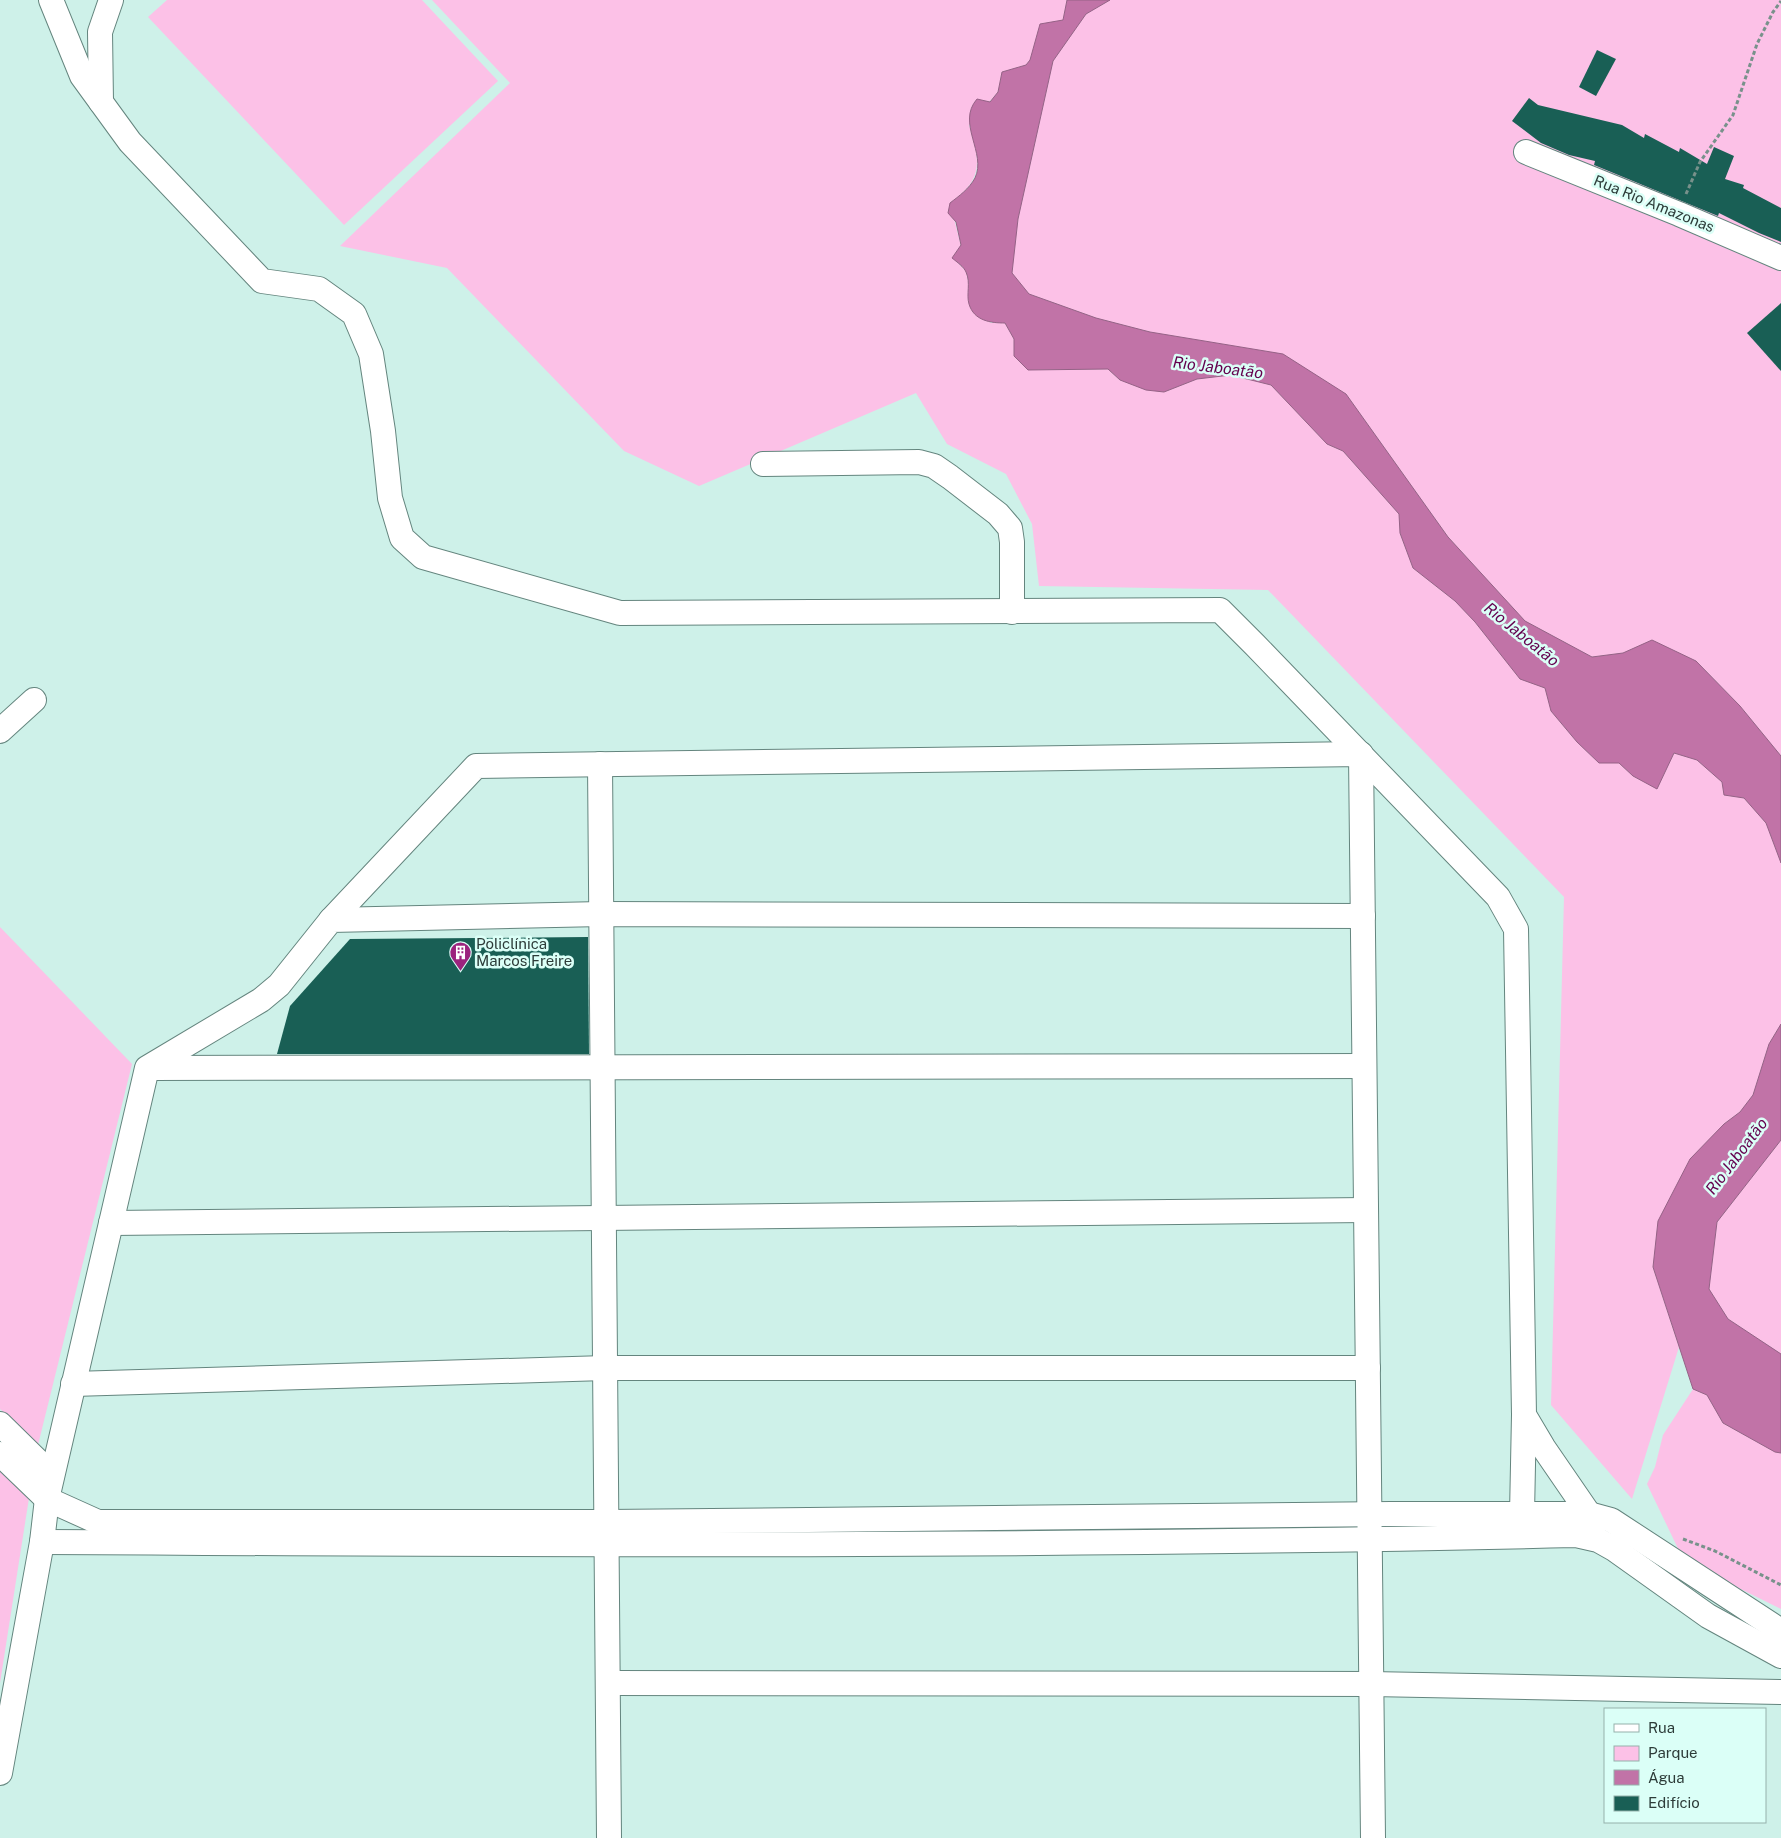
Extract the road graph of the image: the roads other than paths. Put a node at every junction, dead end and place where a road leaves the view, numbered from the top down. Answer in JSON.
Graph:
{"nodes":[{"id":1,"x":51,"y":0,"type":"edge"},
{"id":2,"x":111,"y":0,"type":"edge"},
{"id":3,"x":101,"y":102,"type":"junction"},
{"id":4,"x":1526,"y":152,"type":"dead end"},
{"id":5,"x":1781,"y":258,"type":"edge"},
{"id":6,"x":763,"y":464,"type":"dead end"},
{"id":7,"x":1012,"y":612,"type":"junction"},
{"id":8,"x":34,"y":700,"type":"dead end"},
{"id":9,"x":0,"y":731,"type":"edge"},
{"id":10,"x":1361,"y":754,"type":"junction"},
{"id":11,"x":600,"y":764,"type":"junction"},
{"id":12,"x":602,"y":914,"type":"junction"},
{"id":13,"x":1363,"y":916,"type":"junction"},
{"id":14,"x":331,"y":920,"type":"junction"},
{"id":15,"x":1364,"y":1066,"type":"junction"},
{"id":16,"x":603,"y":1067,"type":"junction"},
{"id":17,"x":147,"y":1068,"type":"junction"},
{"id":18,"x":1366,"y":1210,"type":"junction"},
{"id":19,"x":604,"y":1218,"type":"junction"},
{"id":20,"x":111,"y":1223,"type":"junction"},
{"id":21,"x":605,"y":1368,"type":"junction"},
{"id":22,"x":1368,"y":1368,"type":"junction"},
{"id":23,"x":73,"y":1384,"type":"junction"},
{"id":24,"x":1524,"y":1415,"type":"junction"},
{"id":25,"x":0,"y":1424,"type":"edge"},
{"id":26,"x":0,"y":1454,"type":"edge"},
{"id":27,"x":52,"y":1475,"type":"junction"},
{"id":28,"x":46,"y":1499,"type":"junction"},
{"id":29,"x":1369,"y":1514,"type":"junction"},
{"id":30,"x":1522,"y":1514,"type":"junction"},
{"id":31,"x":1589,"y":1514,"type":"junction"},
{"id":32,"x":607,"y":1522,"type":"junction"},
{"id":33,"x":1369,"y":1540,"type":"junction"},
{"id":34,"x":42,"y":1542,"type":"junction"},
{"id":35,"x":607,"y":1546,"type":"junction"},
{"id":36,"x":1781,"y":1631,"type":"edge"},
{"id":37,"x":1781,"y":1656,"type":"edge"},
{"id":38,"x":608,"y":1683,"type":"junction"},
{"id":39,"x":1371,"y":1684,"type":"junction"},
{"id":40,"x":1781,"y":1692,"type":"edge"},
{"id":41,"x":0,"y":1773,"type":"edge"},
{"id":42,"x":609,"y":1838,"type":"edge"},
{"id":43,"x":1373,"y":1838,"type":"edge"}],
"edges":[{"from":1,"to":3,"type":"street"},
{"from":2,"to":3,"type":"street"},
{"from":3,"to":7,"type":"street"},
{"from":4,"to":5,"type":"street","name":"Rua Rio Amazonas"},
{"from":6,"to":7,"type":"street"},
{"from":7,"to":10,"type":"street"},
{"from":8,"to":9,"type":"street"},
{"from":10,"to":11,"type":"street"},
{"from":10,"to":13,"type":"street"},
{"from":10,"to":24,"type":"street"},
{"from":11,"to":12,"type":"street"},
{"from":11,"to":14,"type":"street"},
{"from":12,"to":13,"type":"street"},
{"from":12,"to":14,"type":"street"},
{"from":12,"to":16,"type":"street"},
{"from":13,"to":15,"type":"street"},
{"from":14,"to":17,"type":"street"},
{"from":15,"to":16,"type":"street"},
{"from":15,"to":18,"type":"street"},
{"from":16,"to":17,"type":"street"},
{"from":16,"to":19,"type":"street"},
{"from":17,"to":20,"type":"street"},
{"from":18,"to":19,"type":"street"},
{"from":18,"to":22,"type":"street"},
{"from":19,"to":20,"type":"street"},
{"from":19,"to":21,"type":"street"},
{"from":20,"to":23,"type":"street"},
{"from":21,"to":22,"type":"street"},
{"from":21,"to":23,"type":"street"},
{"from":21,"to":32,"type":"street"},
{"from":22,"to":29,"type":"street"},
{"from":23,"to":27,"type":"street"},
{"from":24,"to":30,"type":"street"},
{"from":24,"to":31,"type":"street"},
{"from":25,"to":27,"type":"street"},
{"from":26,"to":28,"type":"street"},
{"from":27,"to":28,"type":"street"},
{"from":28,"to":32,"type":"street"},
{"from":28,"to":34,"type":"street"},
{"from":29,"to":30,"type":"street"},
{"from":29,"to":32,"type":"street"},
{"from":29,"to":33,"type":"street"},
{"from":30,"to":31,"type":"street"},
{"from":31,"to":36,"type":"street"},
{"from":32,"to":35,"type":"street"},
{"from":33,"to":35,"type":"street"},
{"from":33,"to":37,"type":"street"},
{"from":33,"to":39,"type":"street"},
{"from":34,"to":35,"type":"street"},
{"from":34,"to":41,"type":"street"},
{"from":35,"to":38,"type":"street"},
{"from":38,"to":39,"type":"street"},
{"from":38,"to":42,"type":"street"},
{"from":39,"to":40,"type":"street"},
{"from":39,"to":43,"type":"street"}]}
